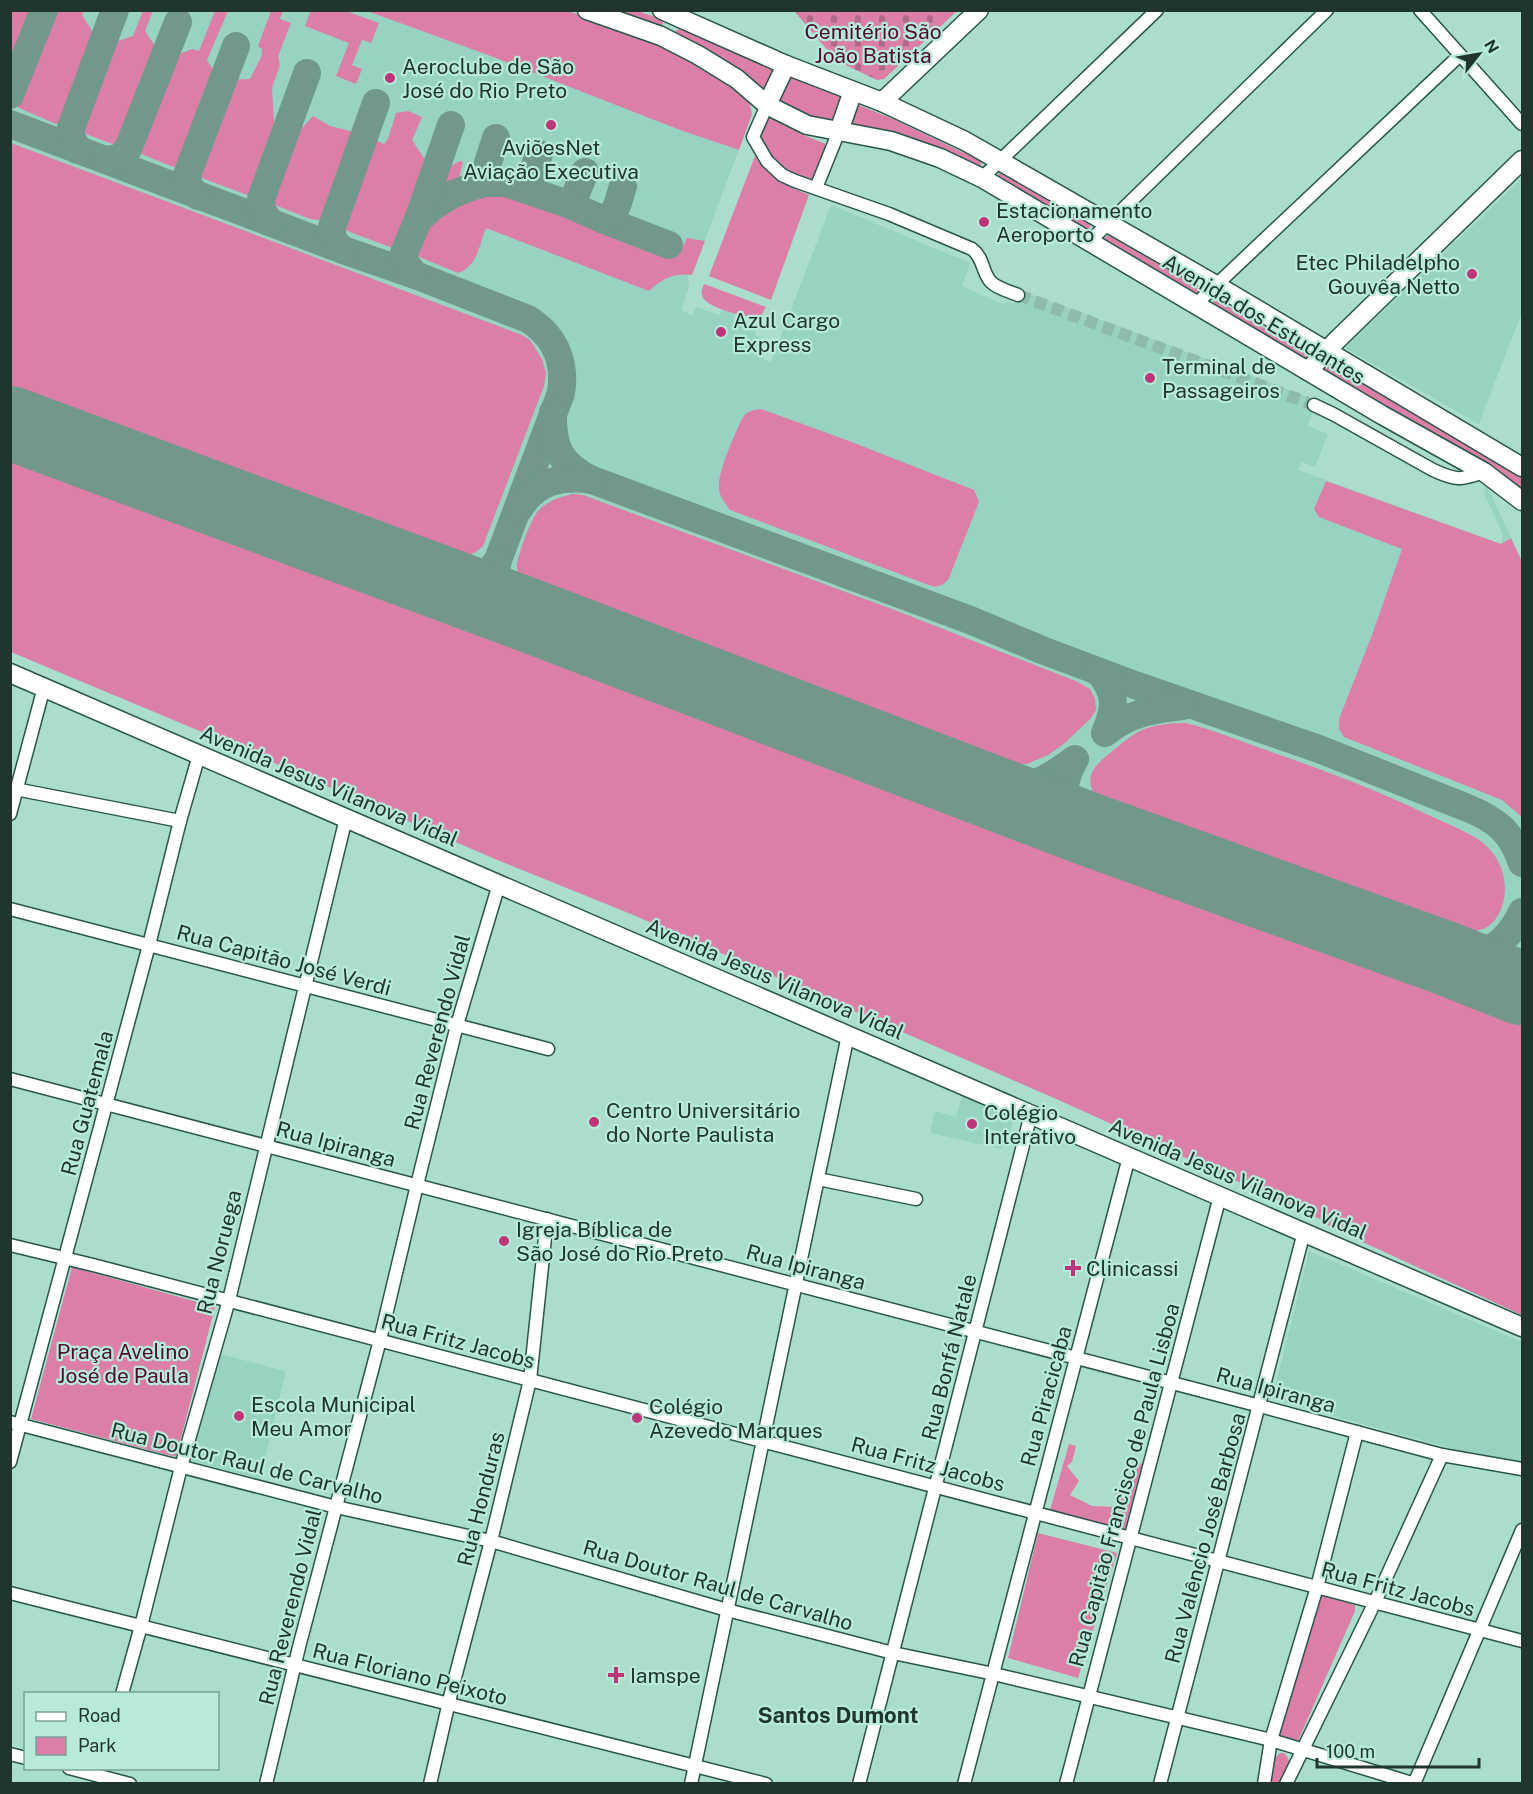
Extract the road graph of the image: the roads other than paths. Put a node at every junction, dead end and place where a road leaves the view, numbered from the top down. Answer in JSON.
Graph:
{"nodes":[{"id":1,"x":587,"y":10,"type":"edge"},
{"id":2,"x":979,"y":10,"type":"edge"},
{"id":3,"x":1157,"y":10,"type":"edge"},
{"id":4,"x":1327,"y":10,"type":"edge"},
{"id":5,"x":1420,"y":10,"type":"edge"},
{"id":6,"x":666,"y":12,"type":"edge"},
{"id":7,"x":661,"y":36,"type":"junction"},
{"id":8,"x":1460,"y":55,"type":"junction"},
{"id":9,"x":786,"y":65,"type":"junction"},
{"id":10,"x":853,"y":91,"type":"junction"},
{"id":11,"x":882,"y":102,"type":"junction"},
{"id":12,"x":767,"y":105,"type":"junction"},
{"id":13,"x":1522,"y":124,"type":"edge"},
{"id":14,"x":838,"y":131,"type":"junction"},
{"id":15,"x":1522,"y":160,"type":"edge"},
{"id":16,"x":1000,"y":161,"type":"junction"},
{"id":17,"x":982,"y":178,"type":"junction"},
{"id":18,"x":816,"y":188,"type":"junction"},
{"id":19,"x":1108,"y":224,"type":"junction"},
{"id":20,"x":1089,"y":242,"type":"junction"},
{"id":21,"x":1216,"y":285,"type":"junction"},
{"id":22,"x":1018,"y":295,"type":"tunnel mouth"},
{"id":23,"x":1195,"y":305,"type":"junction"},
{"id":24,"x":1327,"y":350,"type":"junction"},
{"id":25,"x":1308,"y":371,"type":"junction"},
{"id":26,"x":1314,"y":405,"type":"tunnel mouth"},
{"id":27,"x":1522,"y":467,"type":"edge"},
{"id":28,"x":1484,"y":472,"type":"junction"},
{"id":29,"x":1522,"y":501,"type":"edge"},
{"id":30,"x":10,"y":673,"type":"edge"},
{"id":31,"x":44,"y":687,"type":"junction"},
{"id":32,"x":199,"y":754,"type":"junction"},
{"id":33,"x":14,"y":789,"type":"edge"},
{"id":34,"x":10,"y":814,"type":"edge"},
{"id":35,"x":346,"y":818,"type":"junction"},
{"id":36,"x":180,"y":821,"type":"junction"},
{"id":37,"x":499,"y":884,"type":"junction"},
{"id":38,"x":10,"y":909,"type":"edge"},
{"id":39,"x":149,"y":945,"type":"junction"},
{"id":40,"x":306,"y":986,"type":"junction"},
{"id":41,"x":457,"y":1025,"type":"junction"},
{"id":42,"x":848,"y":1035,"type":"junction"},
{"id":43,"x":548,"y":1048,"type":"dead end"},
{"id":44,"x":10,"y":1079,"type":"edge"},
{"id":45,"x":107,"y":1104,"type":"junction"},
{"id":46,"x":1031,"y":1114,"type":"junction"},
{"id":47,"x":266,"y":1146,"type":"junction"},
{"id":48,"x":1129,"y":1156,"type":"junction"},
{"id":49,"x":818,"y":1179,"type":"junction"},
{"id":50,"x":417,"y":1185,"type":"junction"},
{"id":51,"x":1220,"y":1196,"type":"junction"},
{"id":52,"x":916,"y":1199,"type":"dead end"},
{"id":53,"x":547,"y":1219,"type":"junction"},
{"id":54,"x":1304,"y":1232,"type":"junction"},
{"id":55,"x":10,"y":1245,"type":"edge"},
{"id":56,"x":66,"y":1259,"type":"junction"},
{"id":57,"x":796,"y":1284,"type":"junction"},
{"id":58,"x":229,"y":1300,"type":"junction"},
{"id":59,"x":1522,"y":1327,"type":"edge"},
{"id":60,"x":976,"y":1331,"type":"junction"},
{"id":61,"x":380,"y":1340,"type":"junction"},
{"id":62,"x":1077,"y":1358,"type":"junction"},
{"id":63,"x":531,"y":1380,"type":"junction"},
{"id":64,"x":1172,"y":1383,"type":"junction"},
{"id":65,"x":1260,"y":1406,"type":"junction"},
{"id":66,"x":16,"y":1423,"type":"edge"},
{"id":67,"x":1357,"y":1432,"type":"junction"},
{"id":68,"x":763,"y":1441,"type":"junction"},
{"id":69,"x":1442,"y":1455,"type":"junction"},
{"id":70,"x":10,"y":1462,"type":"edge"},
{"id":71,"x":182,"y":1467,"type":"junction"},
{"id":72,"x":1522,"y":1469,"type":"edge"},
{"id":73,"x":936,"y":1487,"type":"junction"},
{"id":74,"x":336,"y":1507,"type":"junction"},
{"id":75,"x":1036,"y":1513,"type":"junction"},
{"id":76,"x":1522,"y":1530,"type":"edge"},
{"id":77,"x":1131,"y":1538,"type":"junction"},
{"id":78,"x":491,"y":1541,"type":"junction"},
{"id":79,"x":1219,"y":1561,"type":"junction"},
{"id":80,"x":1317,"y":1587,"type":"junction"},
{"id":81,"x":10,"y":1593,"type":"edge"},
{"id":82,"x":1375,"y":1602,"type":"junction"},
{"id":83,"x":727,"y":1610,"type":"junction"},
{"id":84,"x":141,"y":1626,"type":"junction"},
{"id":85,"x":1480,"y":1631,"type":"junction"},
{"id":86,"x":1522,"y":1641,"type":"edge"},
{"id":87,"x":893,"y":1653,"type":"junction"},
{"id":88,"x":295,"y":1665,"type":"junction"},
{"id":89,"x":994,"y":1674,"type":"junction"},
{"id":90,"x":123,"y":1692,"type":"edge"},
{"id":91,"x":1089,"y":1696,"type":"junction"},
{"id":92,"x":448,"y":1704,"type":"junction"},
{"id":93,"x":1176,"y":1718,"type":"junction"},
{"id":94,"x":1271,"y":1740,"type":"junction"},
{"id":95,"x":1304,"y":1749,"type":"junction"},
{"id":96,"x":694,"y":1766,"type":"junction"},
{"id":97,"x":76,"y":1770,"type":"edge"},
{"id":98,"x":99,"y":1776,"type":"edge"},
{"id":99,"x":1414,"y":1783,"type":"edge"},
{"id":100,"x":130,"y":1784,"type":"edge"},
{"id":101,"x":266,"y":1784,"type":"edge"},
{"id":102,"x":430,"y":1784,"type":"edge"},
{"id":103,"x":691,"y":1784,"type":"edge"},
{"id":104,"x":766,"y":1784,"type":"edge"},
{"id":105,"x":860,"y":1784,"type":"edge"},
{"id":106,"x":964,"y":1784,"type":"edge"},
{"id":107,"x":1066,"y":1784,"type":"edge"},
{"id":108,"x":1160,"y":1784,"type":"edge"},
{"id":109,"x":1264,"y":1784,"type":"edge"},
{"id":110,"x":1286,"y":1784,"type":"edge"}],
"edges":[{"from":1,"to":7,"type":"main road","name":"Avenida dos Estudantes"},
{"from":2,"to":11,"type":"main road"},
{"from":3,"to":16,"type":"street"},
{"from":4,"to":19,"type":"street"},
{"from":5,"to":8,"type":"street"},
{"from":6,"to":7,"type":"main road"},
{"from":6,"to":9,"type":"main road","name":"Avenida dos Estudantes"},
{"from":7,"to":12,"type":"main road","name":"Avenida dos Estudantes"},
{"from":8,"to":13,"type":"street"},
{"from":8,"to":21,"type":"street"},
{"from":9,"to":10,"type":"main road","name":"Avenida dos Estudantes"},
{"from":9,"to":12,"type":"main road"},
{"from":10,"to":11,"type":"main road","name":"Avenida dos Estudantes"},
{"from":10,"to":14,"type":"main road"},
{"from":11,"to":16,"type":"main road","name":"Avenida dos Estudantes"},
{"from":12,"to":14,"type":"main road","name":"Avenida dos Estudantes"},
{"from":12,"to":18,"type":"street"},
{"from":14,"to":17,"type":"main road","name":"Avenida dos Estudantes"},
{"from":14,"to":18,"type":"street"},
{"from":15,"to":24,"type":"main road"},
{"from":16,"to":17,"type":"street"},
{"from":16,"to":19,"type":"main road","name":"Avenida dos Estudantes"},
{"from":17,"to":20,"type":"main road","name":"Avenida dos Estudantes"},
{"from":18,"to":22,"type":"street"},
{"from":19,"to":20,"type":"street"},
{"from":19,"to":21,"type":"main road","name":"Avenida dos Estudantes"},
{"from":20,"to":23,"type":"main road","name":"Avenida dos Estudantes"},
{"from":21,"to":23,"type":"street"},
{"from":21,"to":24,"type":"main road","name":"Avenida dos Estudantes"},
{"from":23,"to":25,"type":"main road","name":"Avenida dos Estudantes"},
{"from":24,"to":25,"type":"main road"},
{"from":24,"to":27,"type":"main road","name":"Avenida dos Estudantes"},
{"from":25,"to":28,"type":"main road","name":"Avenida dos Estudantes"},
{"from":26,"to":28,"type":"street"},
{"from":28,"to":29,"type":"main road","name":"Avenida dos Estudantes"},
{"from":30,"to":31,"type":"main road","name":"Avenida Jesus Vilanova Vidal"},
{"from":31,"to":32,"type":"main road","name":"Avenida Jesus Vilanova Vidal"},
{"from":31,"to":33,"type":"street"},
{"from":32,"to":35,"type":"main road","name":"Avenida Jesus Vilanova Vidal"},
{"from":32,"to":36,"type":"street","name":"Rua Guatemala"},
{"from":33,"to":34,"type":"street"},
{"from":33,"to":36,"type":"street"},
{"from":35,"to":37,"type":"main road","name":"Avenida Jesus Vilanova Vidal"},
{"from":35,"to":40,"type":"street","name":"Rua Noruega"},
{"from":36,"to":39,"type":"street","name":"Rua Guatemala"},
{"from":37,"to":41,"type":"street","name":"Rua Reverendo Vidal"},
{"from":37,"to":42,"type":"main road","name":"Avenida Jesus Vilanova Vidal"},
{"from":38,"to":39,"type":"street","name":"Rua Capitão José Verdi"},
{"from":39,"to":40,"type":"street","name":"Rua Capitão José Verdi"},
{"from":39,"to":45,"type":"street","name":"Rua Guatemala"},
{"from":40,"to":41,"type":"street","name":"Rua Capitão José Verdi"},
{"from":40,"to":47,"type":"street","name":"Rua Noruega"},
{"from":41,"to":43,"type":"street","name":"Rua Capitão José Verdi"},
{"from":41,"to":50,"type":"street","name":"Rua Reverendo Vidal"},
{"from":42,"to":46,"type":"main road","name":"Avenida Jesus Vilanova Vidal"},
{"from":42,"to":49,"type":"street"},
{"from":44,"to":45,"type":"street","name":"Rua Ipiranga"},
{"from":45,"to":47,"type":"street","name":"Rua Ipiranga"},
{"from":45,"to":56,"type":"street","name":"Rua Guatemala"},
{"from":46,"to":48,"type":"main road","name":"Avenida Jesus Vilanova Vidal"},
{"from":46,"to":60,"type":"street","name":"Rua Bonfá Natale"},
{"from":47,"to":50,"type":"street","name":"Rua Ipiranga"},
{"from":47,"to":58,"type":"street","name":"Rua Noruega"},
{"from":48,"to":51,"type":"main road","name":"Avenida Jesus Vilanova Vidal"},
{"from":48,"to":62,"type":"street","name":"Rua Piracicaba"},
{"from":49,"to":52,"type":"street"},
{"from":49,"to":57,"type":"street"},
{"from":50,"to":53,"type":"street","name":"Rua Ipiranga"},
{"from":50,"to":61,"type":"street","name":"Rua Reverendo Vidal"},
{"from":51,"to":54,"type":"main road","name":"Avenida Jesus Vilanova Vidal"},
{"from":51,"to":64,"type":"street","name":"Rua Capitão Francisco de Paula Lisboa"},
{"from":53,"to":57,"type":"street","name":"Rua Ipiranga"},
{"from":53,"to":63,"type":"street","name":"Rua Honduras"},
{"from":54,"to":59,"type":"main road","name":"Avenida Jesus Vilanova Vidal"},
{"from":54,"to":65,"type":"street","name":"Rua Valêncio José Barbosa"},
{"from":55,"to":56,"type":"street","name":"Rua Fritz Jacobs"},
{"from":56,"to":58,"type":"street","name":"Rua Fritz Jacobs"},
{"from":56,"to":66,"type":"street","name":"Rua Guatemala"},
{"from":57,"to":60,"type":"street","name":"Rua Ipiranga"},
{"from":57,"to":68,"type":"street"},
{"from":58,"to":61,"type":"street","name":"Rua Fritz Jacobs"},
{"from":58,"to":71,"type":"street","name":"Rua Noruega"},
{"from":60,"to":62,"type":"street","name":"Rua Ipiranga"},
{"from":60,"to":73,"type":"street","name":"Rua Bonfá Natale"},
{"from":61,"to":63,"type":"street","name":"Rua Fritz Jacobs"},
{"from":61,"to":74,"type":"street","name":"Rua Reverendo Vidal"},
{"from":62,"to":64,"type":"street","name":"Rua Ipiranga"},
{"from":62,"to":75,"type":"street","name":"Rua Piracicaba"},
{"from":63,"to":68,"type":"street","name":"Rua Fritz Jacobs"},
{"from":63,"to":78,"type":"street","name":"Rua Honduras"},
{"from":64,"to":65,"type":"street","name":"Rua Ipiranga"},
{"from":64,"to":77,"type":"street","name":"Rua Capitão Francisco de Paula Lisboa"},
{"from":65,"to":67,"type":"street","name":"Rua Ipiranga"},
{"from":65,"to":79,"type":"street","name":"Rua Valêncio José Barbosa"},
{"from":66,"to":70,"type":"street","name":"Rua Guatemala"},
{"from":66,"to":71,"type":"street","name":"Rua Doutor Raul de Carvalho"},
{"from":67,"to":69,"type":"street","name":"Rua Ipiranga"},
{"from":67,"to":80,"type":"street"},
{"from":68,"to":73,"type":"street","name":"Rua Fritz Jacobs"},
{"from":68,"to":83,"type":"street"},
{"from":69,"to":72,"type":"street","name":"Rua Ipiranga"},
{"from":69,"to":82,"type":"street"},
{"from":71,"to":74,"type":"street","name":"Rua Doutor Raul de Carvalho"},
{"from":71,"to":84,"type":"street","name":"Rua Noruega"},
{"from":73,"to":75,"type":"street","name":"Rua Fritz Jacobs"},
{"from":73,"to":87,"type":"street","name":"Rua Bonfá Natale"},
{"from":74,"to":78,"type":"street","name":"Rua Doutor Raul de Carvalho"},
{"from":74,"to":88,"type":"street","name":"Rua Reverendo Vidal"},
{"from":75,"to":77,"type":"street","name":"Rua Fritz Jacobs"},
{"from":75,"to":89,"type":"street","name":"Rua Piracicaba"},
{"from":76,"to":85,"type":"street"},
{"from":77,"to":79,"type":"street","name":"Rua Fritz Jacobs"},
{"from":77,"to":91,"type":"street","name":"Rua Capitão Francisco de Paula Lisboa"},
{"from":78,"to":83,"type":"street","name":"Rua Doutor Raul de Carvalho"},
{"from":78,"to":92,"type":"street","name":"Rua Honduras"},
{"from":79,"to":80,"type":"street","name":"Rua Fritz Jacobs"},
{"from":79,"to":93,"type":"street","name":"Rua Valêncio José Barbosa"},
{"from":80,"to":82,"type":"street","name":"Rua Fritz Jacobs"},
{"from":80,"to":94,"type":"street"},
{"from":81,"to":84,"type":"street","name":"Rua Floriano Peixoto"},
{"from":82,"to":85,"type":"street","name":"Rua Fritz Jacobs"},
{"from":82,"to":95,"type":"street"},
{"from":83,"to":87,"type":"street","name":"Rua Doutor Raul de Carvalho"},
{"from":83,"to":96,"type":"street"},
{"from":84,"to":88,"type":"street","name":"Rua Floriano Peixoto"},
{"from":84,"to":90,"type":"street","name":"Rua Noruega"},
{"from":85,"to":86,"type":"street","name":"Rua Fritz Jacobs"},
{"from":85,"to":99,"type":"street"},
{"from":87,"to":89,"type":"street","name":"Rua Doutor Raul de Carvalho"},
{"from":87,"to":105,"type":"street","name":"Rua Bonfá Natale"},
{"from":88,"to":92,"type":"street","name":"Rua Floriano Peixoto"},
{"from":88,"to":101,"type":"street","name":"Rua Reverendo Vidal"},
{"from":89,"to":91,"type":"street","name":"Rua Doutor Raul de Carvalho"},
{"from":89,"to":106,"type":"street","name":"Rua Piracicaba"},
{"from":91,"to":93,"type":"street","name":"Rua Doutor Raul de Carvalho"},
{"from":91,"to":107,"type":"street","name":"Rua Capitão Francisco de Paula Lisboa"},
{"from":92,"to":96,"type":"street","name":"Rua Floriano Peixoto"},
{"from":92,"to":102,"type":"street","name":"Rua Honduras"},
{"from":93,"to":94,"type":"street","name":"Rua Doutor Raul de Carvalho"},
{"from":93,"to":108,"type":"street","name":"Rua Valêncio José Barbosa"},
{"from":94,"to":95,"type":"street","name":"Rua Doutor Raul de Carvalho"},
{"from":94,"to":109,"type":"street"},
{"from":95,"to":99,"type":"street","name":"Rua Doutor Raul de Carvalho"},
{"from":95,"to":110,"type":"street"},
{"from":96,"to":103,"type":"street"},
{"from":96,"to":104,"type":"street","name":"Rua Floriano Peixoto"},
{"from":97,"to":98,"type":"street"},
{"from":98,"to":100,"type":"street"}]}
